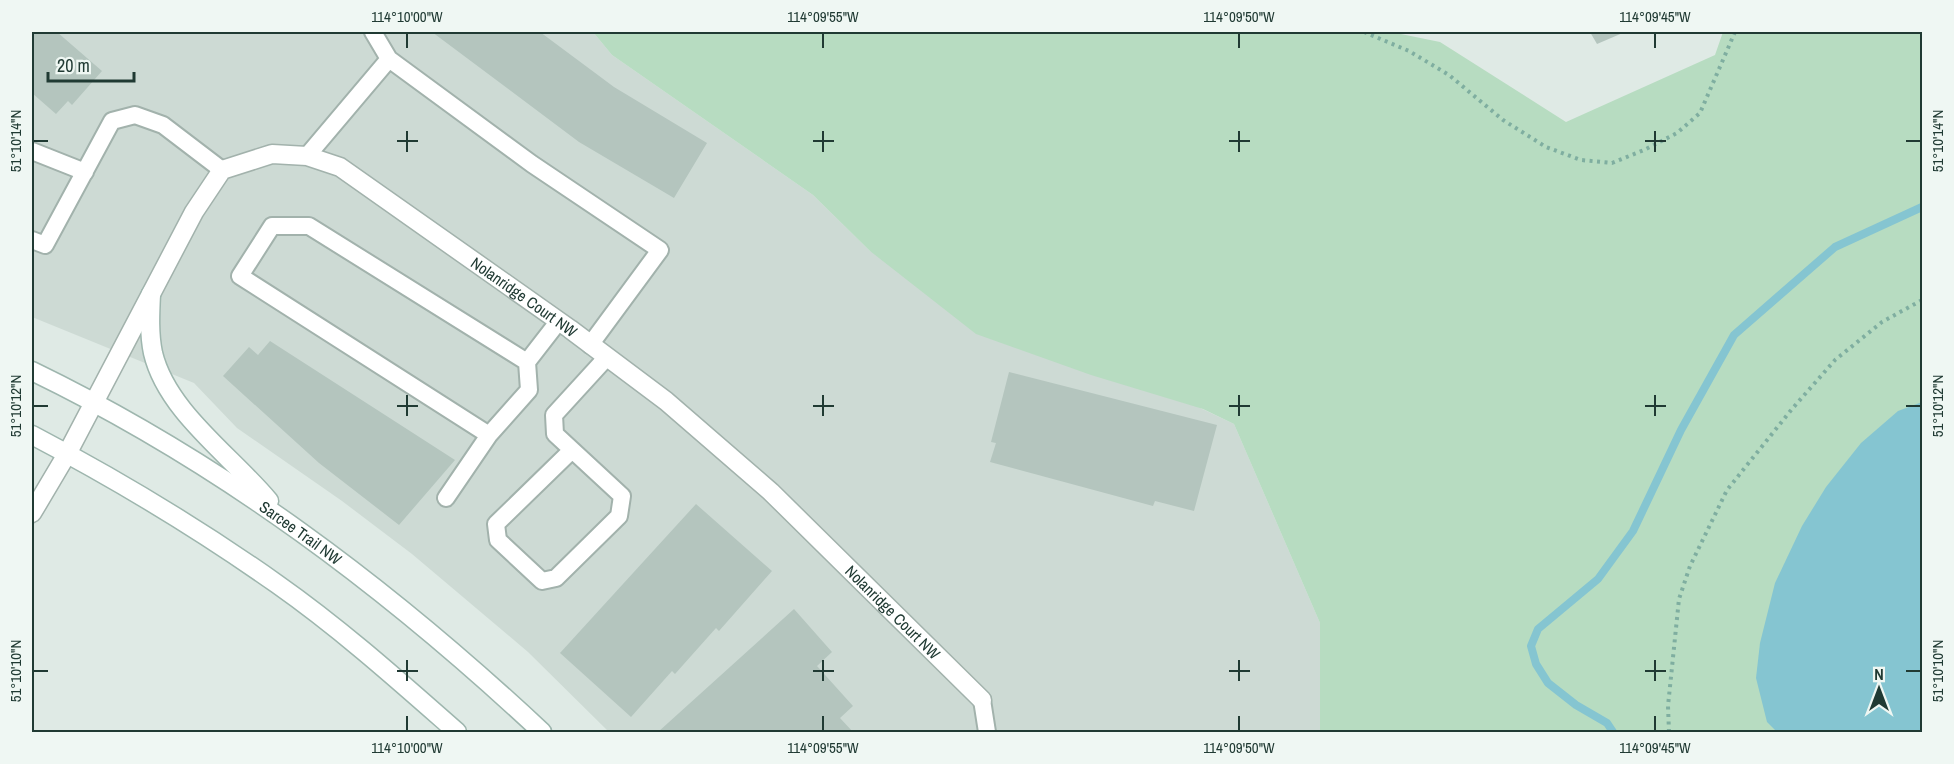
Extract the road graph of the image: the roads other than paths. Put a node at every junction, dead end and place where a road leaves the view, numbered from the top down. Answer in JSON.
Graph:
{"nodes":[{"id":1,"x":373,"y":32,"type":"edge"},
{"id":2,"x":389,"y":59,"type":"junction"},
{"id":3,"x":32,"y":151,"type":"edge"},
{"id":4,"x":307,"y":156,"type":"junction"},
{"id":5,"x":222,"y":170,"type":"junction"},
{"id":6,"x":85,"y":172,"type":"junction"},
{"id":7,"x":32,"y":240,"type":"edge"},
{"id":8,"x":151,"y":294,"type":"junction"},
{"id":9,"x":558,"y":322,"type":"junction"},
{"id":10,"x":590,"y":345,"type":"junction"},
{"id":11,"x":607,"y":357,"type":"junction"},
{"id":12,"x":527,"y":362,"type":"junction"},
{"id":13,"x":32,"y":370,"type":"edge"},
{"id":14,"x":94,"y":401,"type":"junction"},
{"id":15,"x":32,"y":435,"type":"edge"},
{"id":16,"x":489,"y":435,"type":"junction"},
{"id":17,"x":572,"y":450,"type":"junction"},
{"id":18,"x":67,"y":454,"type":"junction"},
{"id":19,"x":446,"y":498,"type":"dead end"},
{"id":20,"x":32,"y":513,"type":"edge"},
{"id":21,"x":285,"y":521,"type":"junction"},
{"id":22,"x":981,"y":700,"type":"joint"},
{"id":23,"x":457,"y":732,"type":"edge"},
{"id":24,"x":542,"y":732,"type":"edge"},
{"id":25,"x":987,"y":732,"type":"edge"}],
"edges":[{"from":1,"to":2,"type":"lane"},
{"from":2,"to":4,"type":"lane"},
{"from":2,"to":10,"type":"lane"},
{"from":3,"to":6,"type":"lane"},
{"from":4,"to":5,"type":"main road","name":"Nolanridge Court NW"},
{"from":4,"to":9,"type":"main road","name":"Nolanridge Court NW"},
{"from":5,"to":6,"type":"lane"},
{"from":5,"to":8,"type":"main road"},
{"from":6,"to":7,"type":"lane"},
{"from":8,"to":14,"type":"main road"},
{"from":8,"to":21,"type":"main road"},
{"from":9,"to":10,"type":"main road","name":"Nolanridge Court NW"},
{"from":9,"to":12,"type":"lane"},
{"from":10,"to":11,"type":"main road","name":"Nolanridge Court NW"},
{"from":11,"to":17,"type":"lane"},
{"from":11,"to":22,"type":"main road","name":"Nolanridge Court NW"},
{"from":12,"to":16,"type":"lane"},
{"from":12,"to":16,"type":"lane"},
{"from":13,"to":14,"type":"main road","name":"Sarcee Trail NW"},
{"from":14,"to":18,"type":"main road"},
{"from":14,"to":21,"type":"main road","name":"Sarcee Trail NW"},
{"from":15,"to":18,"type":"main road"},
{"from":16,"to":19,"type":"lane"},
{"from":17,"to":17,"type":"lane"},
{"from":18,"to":20,"type":"main road"},
{"from":18,"to":23,"type":"main road"},
{"from":21,"to":24,"type":"main road","name":"Sarcee Trail NW"},
{"from":22,"to":25,"type":"lane"}]}
